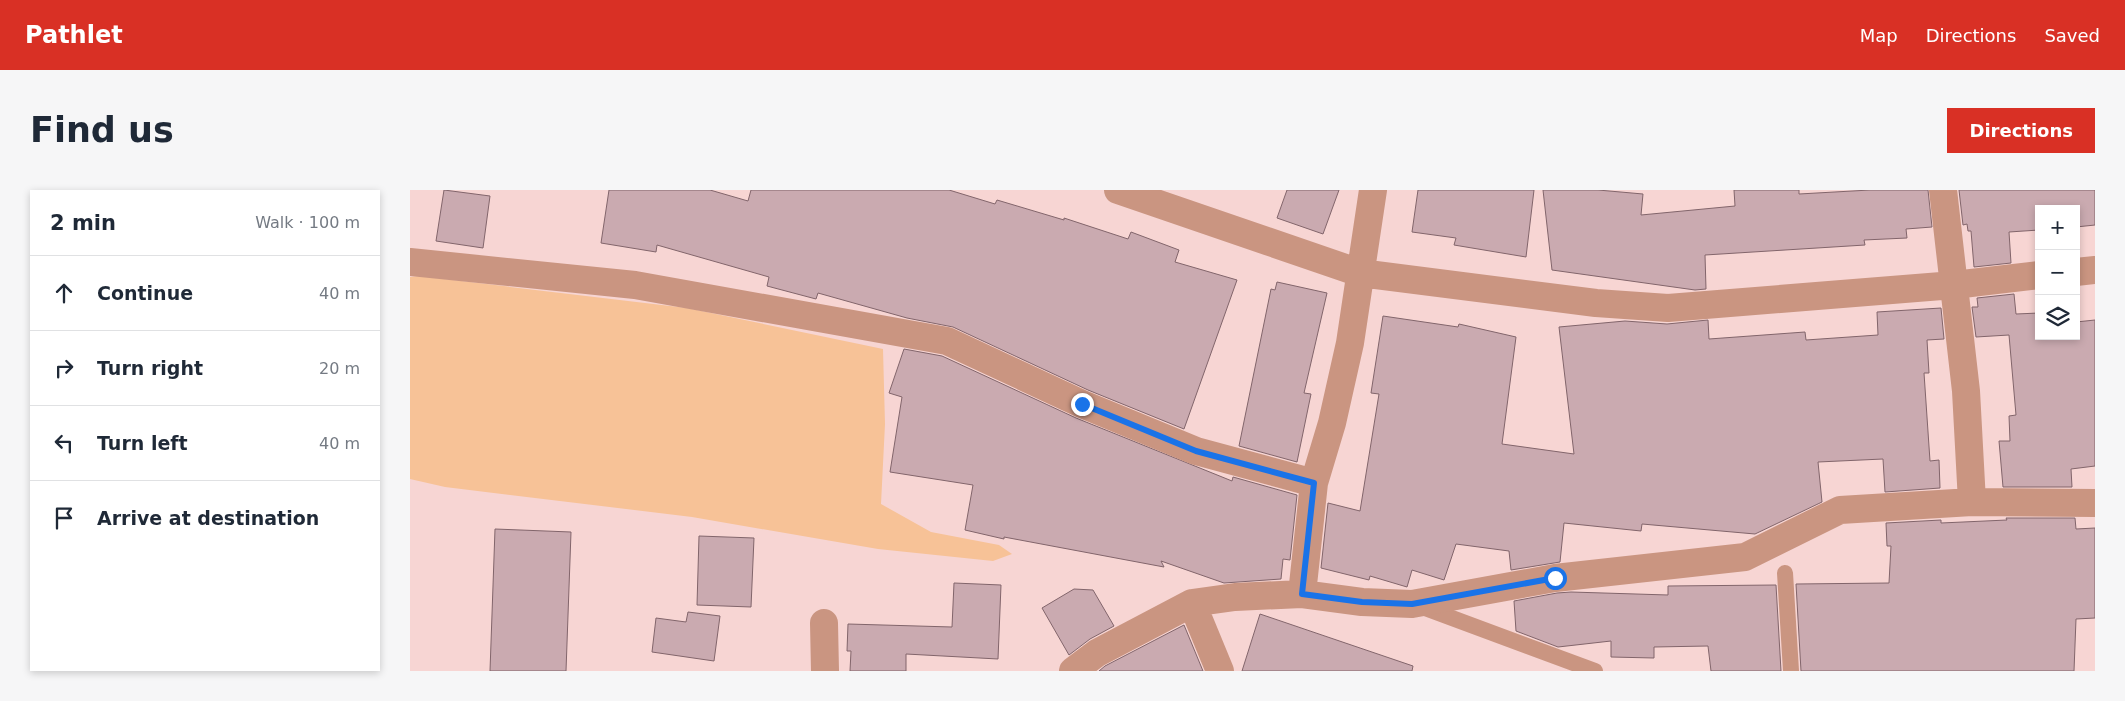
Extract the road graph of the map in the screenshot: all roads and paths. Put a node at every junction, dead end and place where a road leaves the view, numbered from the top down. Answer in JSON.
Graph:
{"nodes":[{"id":1,"x":1118,"y":190,"type":"edge"},
{"id":2,"x":1373,"y":190,"type":"edge"},
{"id":3,"x":1943,"y":190,"type":"edge"},
{"id":4,"x":410,"y":262,"type":"edge"},
{"id":5,"x":2095,"y":270,"type":"edge"},
{"id":6,"x":2080,"y":272,"type":"edge"},
{"id":7,"x":1360,"y":273,"type":"junction"},
{"id":8,"x":2035,"y":275,"type":"edge"},
{"id":9,"x":1954,"y":285,"type":"junction"},
{"id":10,"x":1314,"y":483,"type":"junction"},
{"id":11,"x":1972,"y":502,"type":"junction"},
{"id":12,"x":2095,"y":503,"type":"edge"},
{"id":13,"x":1785,"y":573,"type":"dead end"},
{"id":14,"x":1302,"y":594,"type":"junction"},
{"id":15,"x":1192,"y":603,"type":"junction"},
{"id":16,"x":1412,"y":604,"type":"junction"},
{"id":17,"x":824,"y":623,"type":"dead end"},
{"id":18,"x":825,"y":671,"type":"edge"},
{"id":19,"x":1073,"y":671,"type":"edge"},
{"id":20,"x":1220,"y":671,"type":"edge"},
{"id":21,"x":1595,"y":671,"type":"edge"},
{"id":22,"x":1791,"y":671,"type":"edge"}],
"edges":[{"from":1,"to":7,"type":"street"},
{"from":2,"to":7,"type":"street"},
{"from":3,"to":9,"type":"street"},
{"from":4,"to":10,"type":"street"},
{"from":5,"to":6,"type":"street"},
{"from":7,"to":9,"type":"street"},
{"from":7,"to":10,"type":"street"},
{"from":8,"to":9,"type":"street"},
{"from":9,"to":11,"type":"street"},
{"from":10,"to":14,"type":"street"},
{"from":11,"to":12,"type":"street"},
{"from":11,"to":16,"type":"street"},
{"from":13,"to":22,"type":"lane"},
{"from":14,"to":15,"type":"street"},
{"from":14,"to":16,"type":"street"},
{"from":15,"to":19,"type":"street"},
{"from":15,"to":20,"type":"street"},
{"from":16,"to":21,"type":"lane"},
{"from":17,"to":18,"type":"street"}]}
